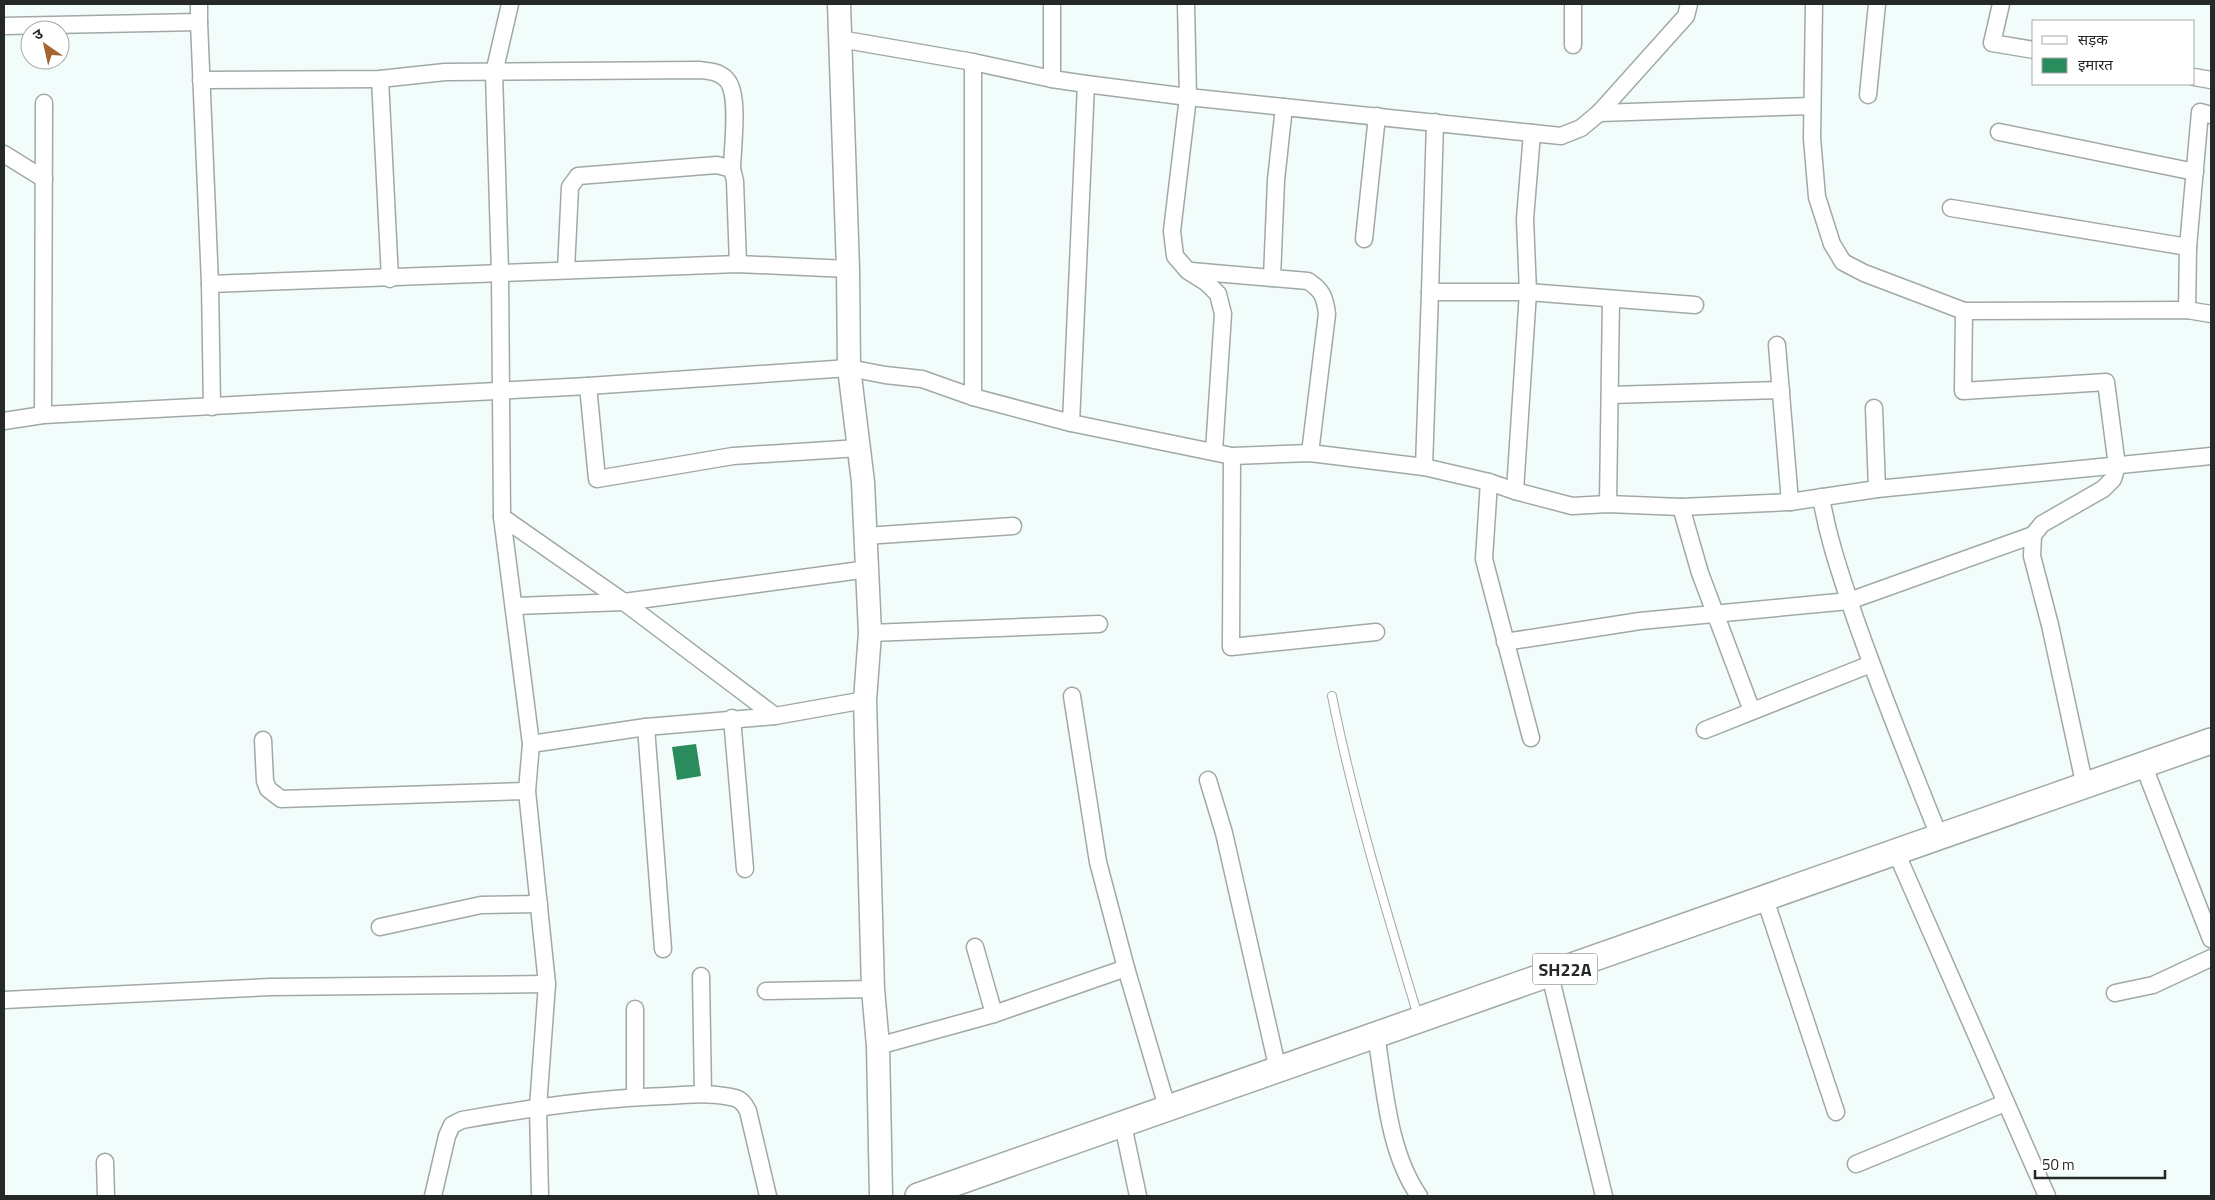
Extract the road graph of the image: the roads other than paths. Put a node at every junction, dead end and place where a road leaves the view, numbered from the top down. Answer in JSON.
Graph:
{"nodes":[{"id":1,"x":199,"y":4,"type":"edge"},
{"id":2,"x":510,"y":4,"type":"edge"},
{"id":3,"x":839,"y":4,"type":"edge"},
{"id":4,"x":1052,"y":4,"type":"edge"},
{"id":5,"x":1186,"y":4,"type":"edge"},
{"id":6,"x":1573,"y":4,"type":"edge"},
{"id":7,"x":1689,"y":4,"type":"edge"},
{"id":8,"x":1814,"y":4,"type":"edge"},
{"id":9,"x":1877,"y":4,"type":"edge"},
{"id":10,"x":2000,"y":4,"type":"edge"},
{"id":11,"x":199,"y":22,"type":"junction"},
{"id":12,"x":4,"y":26,"type":"edge"},
{"id":13,"x":840,"y":39,"type":"junction"},
{"id":14,"x":1573,"y":45,"type":"dead end"},
{"id":15,"x":2032,"y":50,"type":"edge"},
{"id":16,"x":973,"y":62,"type":"junction"},
{"id":17,"x":494,"y":73,"type":"junction"},
{"id":18,"x":2195,"y":77,"type":"edge"},
{"id":19,"x":380,"y":79,"type":"junction"},
{"id":20,"x":1052,"y":79,"type":"junction"},
{"id":21,"x":201,"y":80,"type":"junction"},
{"id":22,"x":2211,"y":80,"type":"edge"},
{"id":23,"x":1086,"y":84,"type":"junction"},
{"id":24,"x":1868,"y":95,"type":"dead end"},
{"id":25,"x":1188,"y":98,"type":"junction"},
{"id":26,"x":44,"y":103,"type":"dead end"},
{"id":27,"x":1812,"y":106,"type":"junction"},
{"id":28,"x":1284,"y":107,"type":"junction"},
{"id":29,"x":1599,"y":112,"type":"junction"},
{"id":30,"x":2211,"y":115,"type":"edge"},
{"id":31,"x":1377,"y":116,"type":"junction"},
{"id":32,"x":1435,"y":122,"type":"junction"},
{"id":33,"x":1532,"y":132,"type":"junction"},
{"id":34,"x":1999,"y":132,"type":"dead end"},
{"id":35,"x":4,"y":154,"type":"edge"},
{"id":36,"x":732,"y":169,"type":"junction"},
{"id":37,"x":2195,"y":172,"type":"junction"},
{"id":38,"x":44,"y":180,"type":"junction"},
{"id":39,"x":1951,"y":208,"type":"dead end"},
{"id":40,"x":1364,"y":239,"type":"dead end"},
{"id":41,"x":2188,"y":247,"type":"junction"},
{"id":42,"x":738,"y":264,"type":"junction"},
{"id":43,"x":566,"y":270,"type":"junction"},
{"id":44,"x":848,"y":270,"type":"junction"},
{"id":45,"x":1188,"y":271,"type":"junction"},
{"id":46,"x":500,"y":272,"type":"junction"},
{"id":47,"x":1272,"y":278,"type":"junction"},
{"id":48,"x":390,"y":279,"type":"junction"},
{"id":49,"x":210,"y":284,"type":"junction"},
{"id":50,"x":1430,"y":292,"type":"junction"},
{"id":51,"x":1528,"y":292,"type":"junction"},
{"id":52,"x":1611,"y":299,"type":"junction"},
{"id":53,"x":1695,"y":306,"type":"dead end"},
{"id":54,"x":2187,"y":310,"type":"junction"},
{"id":55,"x":1964,"y":311,"type":"junction"},
{"id":56,"x":2211,"y":314,"type":"edge"},
{"id":57,"x":1778,"y":345,"type":"dead end"},
{"id":58,"x":849,"y":368,"type":"junction"},
{"id":59,"x":588,"y":386,"type":"junction"},
{"id":60,"x":1781,"y":390,"type":"junction"},
{"id":61,"x":502,"y":391,"type":"junction"},
{"id":62,"x":1610,"y":395,"type":"junction"},
{"id":63,"x":972,"y":397,"type":"junction"},
{"id":64,"x":212,"y":407,"type":"junction"},
{"id":65,"x":1874,"y":408,"type":"dead end"},
{"id":66,"x":43,"y":415,"type":"junction"},
{"id":67,"x":4,"y":421,"type":"edge"},
{"id":68,"x":1071,"y":423,"type":"junction"},
{"id":69,"x":859,"y":448,"type":"junction"},
{"id":70,"x":1214,"y":451,"type":"junction"},
{"id":71,"x":1310,"y":453,"type":"junction"},
{"id":72,"x":1232,"y":456,"type":"junction"},
{"id":73,"x":2211,"y":456,"type":"edge"},
{"id":74,"x":2117,"y":466,"type":"junction"},
{"id":75,"x":1424,"y":467,"type":"junction"},
{"id":76,"x":1490,"y":482,"type":"junction"},
{"id":77,"x":1877,"y":489,"type":"junction"},
{"id":78,"x":1515,"y":491,"type":"junction"},
{"id":79,"x":1821,"y":497,"type":"junction"},
{"id":80,"x":1790,"y":502,"type":"junction"},
{"id":81,"x":1608,"y":504,"type":"junction"},
{"id":82,"x":1681,"y":507,"type":"junction"},
{"id":83,"x":502,"y":518,"type":"junction"},
{"id":84,"x":1012,"y":526,"type":"dead end"},
{"id":85,"x":2033,"y":535,"type":"junction"},
{"id":86,"x":865,"y":536,"type":"junction"},
{"id":87,"x":868,"y":569,"type":"junction"},
{"id":88,"x":1849,"y":600,"type":"junction"},
{"id":89,"x":624,"y":602,"type":"junction"},
{"id":90,"x":514,"y":606,"type":"junction"},
{"id":91,"x":1716,"y":614,"type":"junction"},
{"id":92,"x":1099,"y":624,"type":"dead end"},
{"id":93,"x":1376,"y":632,"type":"dead end"},
{"id":94,"x":870,"y":633,"type":"junction"},
{"id":95,"x":1505,"y":642,"type":"junction"},
{"id":96,"x":1871,"y":664,"type":"junction"},
{"id":97,"x":1072,"y":696,"type":"dead end"},
{"id":98,"x":1332,"y":696,"type":"dead end"},
{"id":99,"x":865,"y":700,"type":"junction"},
{"id":100,"x":1752,"y":711,"type":"junction"},
{"id":101,"x":775,"y":716,"type":"junction"},
{"id":102,"x":732,"y":718,"type":"junction"},
{"id":103,"x":646,"y":726,"type":"junction"},
{"id":104,"x":1705,"y":730,"type":"dead end"},
{"id":105,"x":1531,"y":738,"type":"dead end"},
{"id":106,"x":263,"y":740,"type":"dead end"},
{"id":107,"x":2211,"y":741,"type":"edge"},
{"id":108,"x":531,"y":744,"type":"junction"},
{"id":109,"x":2143,"y":764,"type":"junction"},
{"id":110,"x":1208,"y":780,"type":"dead end"},
{"id":111,"x":2085,"y":787,"type":"junction"},
{"id":112,"x":527,"y":791,"type":"junction"},
{"id":113,"x":1940,"y":836,"type":"junction"},
{"id":114,"x":1896,"y":852,"type":"junction"},
{"id":115,"x":745,"y":869,"type":"dead end"},
{"id":116,"x":1765,"y":899,"type":"junction"},
{"id":117,"x":539,"y":904,"type":"junction"},
{"id":118,"x":380,"y":927,"type":"dead end"},
{"id":119,"x":2211,"y":939,"type":"edge"},
{"id":120,"x":974,"y":947,"type":"dead end"},
{"id":121,"x":663,"y":949,"type":"dead end"},
{"id":122,"x":2211,"y":958,"type":"edge"},
{"id":123,"x":1126,"y":968,"type":"junction"},
{"id":124,"x":1550,"y":975,"type":"junction"},
{"id":125,"x":701,"y":976,"type":"dead end"},
{"id":126,"x":547,"y":984,"type":"junction"},
{"id":127,"x":873,"y":989,"type":"junction"},
{"id":128,"x":766,"y":991,"type":"dead end"},
{"id":129,"x":2115,"y":993,"type":"dead end"},
{"id":130,"x":4,"y":1000,"type":"edge"},
{"id":131,"x":635,"y":1008,"type":"dead end"},
{"id":132,"x":994,"y":1014,"type":"junction"},
{"id":133,"x":1420,"y":1020,"type":"junction"},
{"id":134,"x":1376,"y":1036,"type":"junction"},
{"id":135,"x":878,"y":1046,"type":"junction"},
{"id":136,"x":1278,"y":1070,"type":"junction"},
{"id":137,"x":703,"y":1094,"type":"junction"},
{"id":138,"x":635,"y":1097,"type":"junction"},
{"id":139,"x":2005,"y":1102,"type":"junction"},
{"id":140,"x":538,"y":1106,"type":"junction"},
{"id":141,"x":1167,"y":1107,"type":"junction"},
{"id":142,"x":1836,"y":1112,"type":"dead end"},
{"id":143,"x":1122,"y":1124,"type":"junction"},
{"id":144,"x":105,"y":1162,"type":"dead end"},
{"id":145,"x":1856,"y":1164,"type":"dead end"},
{"id":146,"x":106,"y":1196,"type":"edge"},
{"id":147,"x":433,"y":1196,"type":"edge"},
{"id":148,"x":540,"y":1196,"type":"edge"},
{"id":149,"x":768,"y":1196,"type":"edge"},
{"id":150,"x":881,"y":1196,"type":"edge"},
{"id":151,"x":918,"y":1196,"type":"edge"},
{"id":152,"x":1138,"y":1196,"type":"edge"},
{"id":153,"x":1419,"y":1196,"type":"edge"},
{"id":154,"x":1604,"y":1196,"type":"edge"},
{"id":155,"x":2047,"y":1196,"type":"edge"}],
"edges":[{"from":1,"to":11,"type":"street"},
{"from":2,"to":17,"type":"street"},
{"from":3,"to":13,"type":"street"},
{"from":4,"to":20,"type":"street"},
{"from":5,"to":25,"type":"street"},
{"from":6,"to":14,"type":"street"},
{"from":7,"to":29,"type":"street"},
{"from":8,"to":27,"type":"street"},
{"from":9,"to":24,"type":"street"},
{"from":10,"to":15,"type":"street"},
{"from":11,"to":12,"type":"street"},
{"from":11,"to":21,"type":"street"},
{"from":13,"to":16,"type":"street"},
{"from":13,"to":44,"type":"street"},
{"from":16,"to":20,"type":"street"},
{"from":16,"to":63,"type":"street"},
{"from":17,"to":19,"type":"street"},
{"from":17,"to":36,"type":"street"},
{"from":17,"to":46,"type":"street"},
{"from":18,"to":22,"type":"street"},
{"from":19,"to":21,"type":"street"},
{"from":19,"to":48,"type":"street"},
{"from":20,"to":23,"type":"street"},
{"from":21,"to":49,"type":"street"},
{"from":23,"to":25,"type":"street"},
{"from":23,"to":68,"type":"street"},
{"from":25,"to":28,"type":"street"},
{"from":25,"to":45,"type":"street"},
{"from":26,"to":38,"type":"street"},
{"from":27,"to":29,"type":"street"},
{"from":27,"to":55,"type":"street"},
{"from":28,"to":31,"type":"street"},
{"from":28,"to":47,"type":"street"},
{"from":29,"to":33,"type":"street"},
{"from":30,"to":37,"type":"street"},
{"from":31,"to":32,"type":"street"},
{"from":31,"to":40,"type":"street"},
{"from":32,"to":33,"type":"street"},
{"from":32,"to":50,"type":"street"},
{"from":33,"to":51,"type":"street"},
{"from":34,"to":37,"type":"street"},
{"from":35,"to":38,"type":"street"},
{"from":36,"to":42,"type":"street"},
{"from":36,"to":43,"type":"street"},
{"from":37,"to":41,"type":"street"},
{"from":38,"to":66,"type":"street"},
{"from":39,"to":41,"type":"street"},
{"from":41,"to":54,"type":"street"},
{"from":42,"to":43,"type":"street"},
{"from":42,"to":44,"type":"street"},
{"from":43,"to":46,"type":"street"},
{"from":44,"to":58,"type":"street"},
{"from":45,"to":47,"type":"street"},
{"from":45,"to":70,"type":"street"},
{"from":46,"to":48,"type":"street"},
{"from":46,"to":61,"type":"street"},
{"from":47,"to":71,"type":"street"},
{"from":48,"to":49,"type":"street"},
{"from":49,"to":64,"type":"street"},
{"from":50,"to":51,"type":"street"},
{"from":50,"to":75,"type":"street"},
{"from":51,"to":52,"type":"street"},
{"from":51,"to":78,"type":"street"},
{"from":52,"to":53,"type":"street"},
{"from":52,"to":62,"type":"street"},
{"from":54,"to":55,"type":"street"},
{"from":54,"to":56,"type":"street"},
{"from":55,"to":74,"type":"street"},
{"from":57,"to":60,"type":"street"},
{"from":58,"to":59,"type":"street"},
{"from":58,"to":63,"type":"street"},
{"from":58,"to":69,"type":"street"},
{"from":59,"to":61,"type":"street"},
{"from":59,"to":69,"type":"street"},
{"from":60,"to":62,"type":"street"},
{"from":60,"to":80,"type":"street"},
{"from":61,"to":64,"type":"street"},
{"from":61,"to":83,"type":"street"},
{"from":62,"to":81,"type":"street"},
{"from":63,"to":68,"type":"street"},
{"from":64,"to":66,"type":"street"},
{"from":65,"to":77,"type":"street"},
{"from":66,"to":67,"type":"street"},
{"from":68,"to":70,"type":"street"},
{"from":69,"to":86,"type":"street"},
{"from":70,"to":72,"type":"street"},
{"from":71,"to":72,"type":"street"},
{"from":71,"to":75,"type":"street"},
{"from":72,"to":93,"type":"street"},
{"from":73,"to":74,"type":"street"},
{"from":74,"to":77,"type":"street"},
{"from":74,"to":85,"type":"street"},
{"from":75,"to":76,"type":"street"},
{"from":76,"to":78,"type":"street"},
{"from":76,"to":95,"type":"street"},
{"from":77,"to":79,"type":"street"},
{"from":78,"to":81,"type":"street"},
{"from":79,"to":80,"type":"street"},
{"from":79,"to":88,"type":"street"},
{"from":80,"to":82,"type":"street"},
{"from":81,"to":82,"type":"street"},
{"from":82,"to":91,"type":"street"},
{"from":83,"to":89,"type":"street"},
{"from":83,"to":90,"type":"street"},
{"from":84,"to":86,"type":"street"},
{"from":85,"to":88,"type":"street"},
{"from":85,"to":111,"type":"street"},
{"from":86,"to":87,"type":"street"},
{"from":87,"to":89,"type":"street"},
{"from":87,"to":94,"type":"street"},
{"from":88,"to":91,"type":"street"},
{"from":88,"to":96,"type":"street"},
{"from":89,"to":90,"type":"street"},
{"from":89,"to":101,"type":"street"},
{"from":90,"to":108,"type":"street"},
{"from":91,"to":95,"type":"street"},
{"from":91,"to":100,"type":"street"},
{"from":92,"to":94,"type":"street"},
{"from":94,"to":99,"type":"street"},
{"from":95,"to":105,"type":"street"},
{"from":96,"to":100,"type":"street"},
{"from":96,"to":113,"type":"street"},
{"from":97,"to":123,"type":"street"},
{"from":98,"to":133,"type":"lane"},
{"from":99,"to":101,"type":"street"},
{"from":99,"to":127,"type":"street"},
{"from":100,"to":104,"type":"street"},
{"from":101,"to":102,"type":"street"},
{"from":102,"to":103,"type":"street"},
{"from":102,"to":115,"type":"street"},
{"from":103,"to":108,"type":"street"},
{"from":103,"to":121,"type":"street"},
{"from":106,"to":112,"type":"street"},
{"from":107,"to":109,"type":"main road","number":"SH22A"},
{"from":108,"to":112,"type":"street"},
{"from":109,"to":111,"type":"main road","number":"SH22A"},
{"from":109,"to":119,"type":"street"},
{"from":110,"to":136,"type":"street"},
{"from":111,"to":113,"type":"main road","number":"SH22A"},
{"from":112,"to":117,"type":"street"},
{"from":113,"to":114,"type":"main road","number":"SH22A"},
{"from":114,"to":116,"type":"main road","number":"SH22A"},
{"from":114,"to":139,"type":"street"},
{"from":116,"to":124,"type":"main road","number":"SH22A"},
{"from":116,"to":142,"type":"street"},
{"from":117,"to":118,"type":"street"},
{"from":117,"to":126,"type":"street"},
{"from":120,"to":132,"type":"street"},
{"from":122,"to":129,"type":"street"},
{"from":123,"to":132,"type":"street"},
{"from":123,"to":141,"type":"street"},
{"from":124,"to":133,"type":"main road","number":"SH22A"},
{"from":124,"to":154,"type":"street"},
{"from":125,"to":137,"type":"street"},
{"from":126,"to":130,"type":"street"},
{"from":126,"to":140,"type":"street"},
{"from":127,"to":128,"type":"street"},
{"from":127,"to":135,"type":"street"},
{"from":131,"to":138,"type":"street"},
{"from":132,"to":135,"type":"street"},
{"from":133,"to":134,"type":"main road","number":"SH22A"},
{"from":134,"to":136,"type":"main road","number":"SH22A"},
{"from":134,"to":153,"type":"street"},
{"from":135,"to":150,"type":"street"},
{"from":136,"to":141,"type":"main road","number":"SH22A"},
{"from":137,"to":138,"type":"street"},
{"from":137,"to":149,"type":"street"},
{"from":138,"to":140,"type":"street"},
{"from":139,"to":145,"type":"street"},
{"from":139,"to":155,"type":"street"},
{"from":140,"to":147,"type":"street"},
{"from":140,"to":148,"type":"street"},
{"from":141,"to":143,"type":"main road","number":"SH22A"},
{"from":143,"to":151,"type":"main road","number":"SH22A"},
{"from":143,"to":152,"type":"street"},
{"from":144,"to":146,"type":"street"}]}
